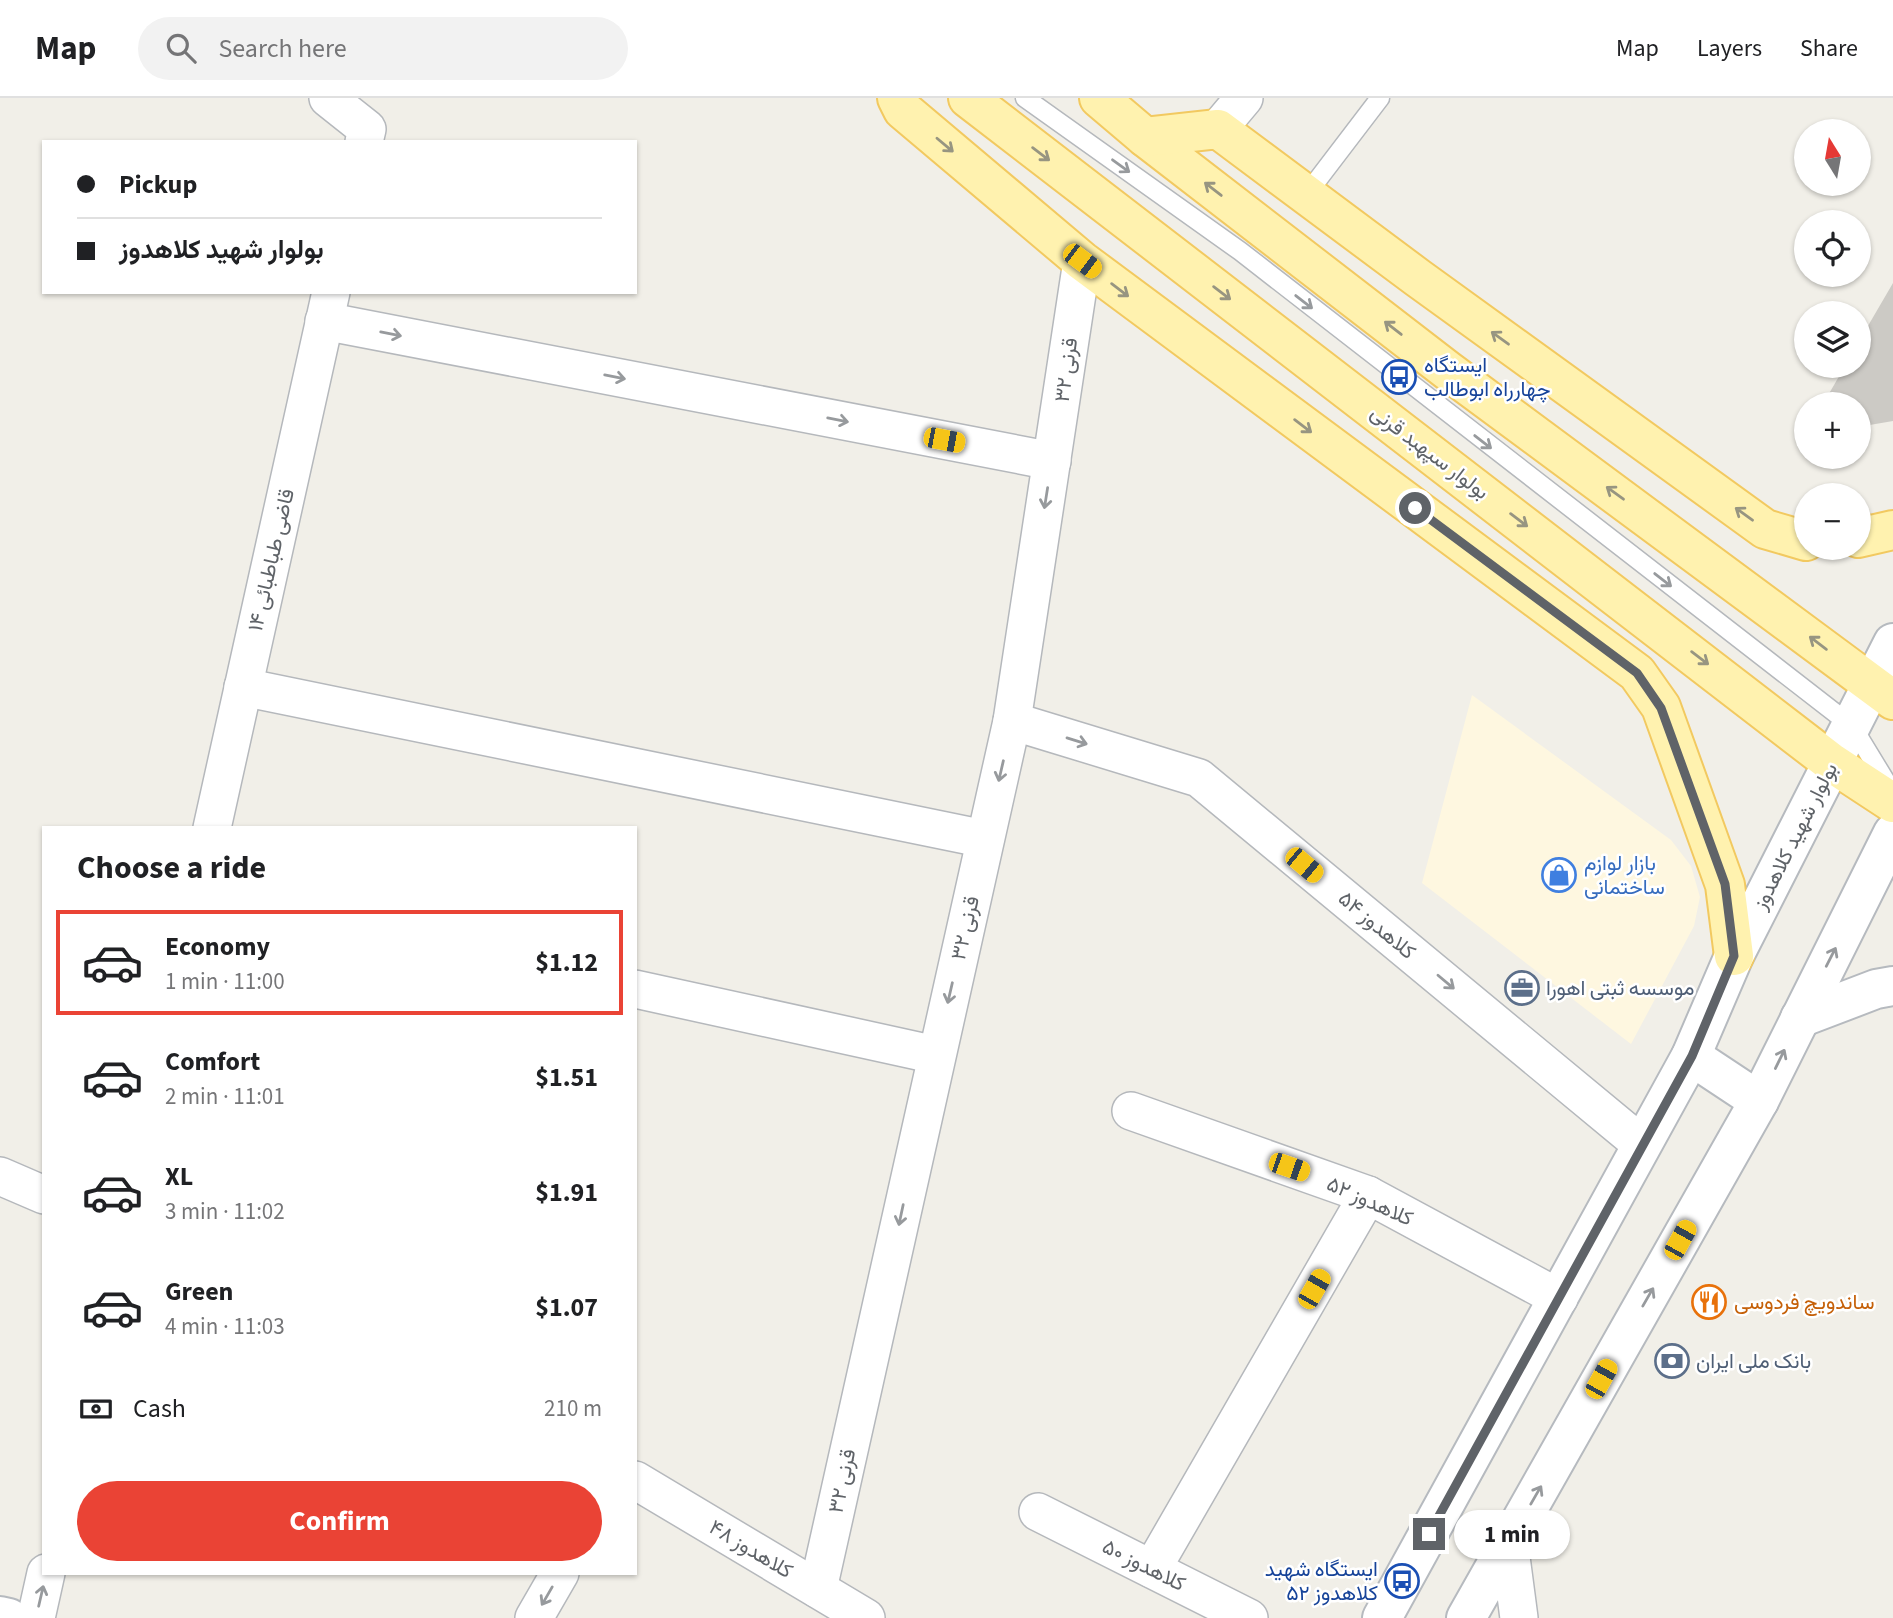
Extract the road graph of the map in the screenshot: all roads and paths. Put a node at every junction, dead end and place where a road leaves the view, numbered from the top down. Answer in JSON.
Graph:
{"nodes":[{"id":1,"x":328,"y":98,"type":"edge"},
{"id":2,"x":897,"y":98,"type":"edge"},
{"id":3,"x":968,"y":98,"type":"edge"},
{"id":4,"x":1025,"y":98,"type":"edge"},
{"id":5,"x":1099,"y":98,"type":"edge"},
{"id":6,"x":1244,"y":98,"type":"edge"},
{"id":7,"x":1380,"y":98,"type":"edge"},
{"id":8,"x":1218,"y":129,"type":"junction"},
{"id":9,"x":366,"y":135,"type":"edge"},
{"id":10,"x":1144,"y":137,"type":"junction"},
{"id":11,"x":1306,"y":195,"type":"junction"},
{"id":12,"x":1082,"y":261,"type":"junction"},
{"id":13,"x":1418,"y":278,"type":"junction"},
{"id":14,"x":328,"y":307,"type":"edge"},
{"id":15,"x":1447,"y":370,"type":"junction"},
{"id":16,"x":1052,"y":461,"type":"junction"},
{"id":17,"x":1893,"y":530,"type":"edge"},
{"id":18,"x":1871,"y":535,"type":"edge"},
{"id":19,"x":1794,"y":537,"type":"edge"},
{"id":20,"x":1893,"y":642,"type":"edge"},
{"id":21,"x":243,"y":687,"type":"junction"},
{"id":22,"x":1884,"y":699,"type":"edge"},
{"id":23,"x":1012,"y":721,"type":"junction"},
{"id":24,"x":1852,"y":726,"type":"junction"},
{"id":25,"x":1832,"y":763,"type":"junction"},
{"id":26,"x":1893,"y":792,"type":"edge"},
{"id":27,"x":1893,"y":803,"type":"edge"},
{"id":28,"x":212,"y":826,"type":"edge"},
{"id":29,"x":1893,"y":833,"type":"edge"},
{"id":30,"x":985,"y":839,"type":"junction"},
{"id":31,"x":1734,"y":956,"type":"junction"},
{"id":32,"x":1893,"y":986,"type":"edge"},
{"id":33,"x":637,"y":989,"type":"edge"},
{"id":34,"x":1800,"y":1018,"type":"junction"},
{"id":35,"x":936,"y":1055,"type":"junction"},
{"id":36,"x":1692,"y":1056,"type":"junction"},
{"id":37,"x":1759,"y":1101,"type":"junction"},
{"id":38,"x":1131,"y":1111,"type":"dead end"},
{"id":39,"x":1641,"y":1144,"type":"junction"},
{"id":40,"x":0,"y":1176,"type":"edge"},
{"id":41,"x":42,"y":1194,"type":"edge"},
{"id":42,"x":1368,"y":1195,"type":"junction"},
{"id":43,"x":1559,"y":1298,"type":"junction"},
{"id":44,"x":637,"y":1481,"type":"edge"},
{"id":45,"x":1038,"y":1512,"type":"dead end"},
{"id":46,"x":1509,"y":1542,"type":"junction"},
{"id":47,"x":1152,"y":1569,"type":"junction"},
{"id":48,"x":46,"y":1575,"type":"edge"},
{"id":49,"x":559,"y":1575,"type":"edge"},
{"id":50,"x":818,"y":1589,"type":"junction"},
{"id":51,"x":0,"y":1616,"type":"edge"},
{"id":52,"x":9,"y":1618,"type":"edge"},
{"id":53,"x":36,"y":1618,"type":"edge"},
{"id":54,"x":534,"y":1618,"type":"edge"},
{"id":55,"x":866,"y":1618,"type":"edge"},
{"id":56,"x":1249,"y":1618,"type":"edge"},
{"id":57,"x":1382,"y":1618,"type":"edge"},
{"id":58,"x":1466,"y":1618,"type":"edge"},
{"id":59,"x":1520,"y":1618,"type":"edge"}],
"edges":[{"from":1,"to":9,"type":"street"},
{"from":2,"to":12,"type":"main road","one_way":true},
{"from":3,"to":25,"type":"main road","name":"بولوار سپهبد قرنی","one_way":true},
{"from":4,"to":24,"type":"lane","one_way":true},
{"from":5,"to":10,"type":"main road"},
{"from":6,"to":8,"type":"street"},
{"from":7,"to":11,"type":"lane"},
{"from":8,"to":10,"type":"main road"},
{"from":8,"to":11,"type":"main road"},
{"from":15,"to":10,"type":"main road","one_way":true},
{"from":11,"to":13,"type":"main road"},
{"from":12,"to":16,"type":"street","name":"قرنی ۳۲"},
{"from":12,"to":31,"type":"main road","one_way":true},
{"from":13,"to":15,"type":"main road"},
{"from":19,"to":13,"type":"main road","one_way":true},
{"from":14,"to":16,"type":"street","one_way":true},
{"from":14,"to":21,"type":"street","name":"قاضی طباطبائی ۱۴"},
{"from":22,"to":15,"type":"main road","one_way":true},
{"from":16,"to":23,"type":"street","name":"قرنی ۳۲","one_way":true},
{"from":17,"to":18,"type":"main road"},
{"from":20,"to":22,"type":"main road","name":"بولوار شهید کلاهدوز"},
{"from":21,"to":28,"type":"street","name":"قاضی طباطبائی ۱۴"},
{"from":21,"to":30,"type":"street"},
{"from":22,"to":24,"type":"main road","name":"بولوار شهید کلاهدوز"},
{"from":23,"to":30,"type":"street","name":"قرنی ۳۲","one_way":true},
{"from":23,"to":39,"type":"street","name":"کلاهدوز ۵۴","one_way":true},
{"from":24,"to":25,"type":"main road","name":"بولوار شهید کلاهدوز"},
{"from":24,"to":26,"type":"lane"},
{"from":25,"to":27,"type":"main road","name":"بولوار سپهبد قرنی"},
{"from":25,"to":31,"type":"main road","name":"بولوار شهید کلاهدوز"},
{"from":34,"to":29,"type":"main road","one_way":true},
{"from":30,"to":35,"type":"street","name":"قرنی ۳۲","one_way":true},
{"from":31,"to":36,"type":"main road","name":"بولوار شهید کلاهدوز"},
{"from":32,"to":34,"type":"main road"},
{"from":33,"to":35,"type":"street"},
{"from":37,"to":34,"type":"main road","one_way":true},
{"from":35,"to":50,"type":"street","name":"قرنی ۳۲","one_way":true},
{"from":36,"to":37,"type":"main road"},
{"from":36,"to":39,"type":"main road","name":"بولوار شهید کلاهدوز"},
{"from":46,"to":37,"type":"main road","one_way":true},
{"from":38,"to":42,"type":"street","name":"کلاهدوز ۵۲"},
{"from":39,"to":43,"type":"main road","name":"بولوار شهید کلاهدوز"},
{"from":40,"to":41,"type":"street"},
{"from":42,"to":43,"type":"street","name":"کلاهدوز ۵۲"},
{"from":42,"to":47,"type":"street"},
{"from":43,"to":57,"type":"main road","name":"بولوار شهید کلاهدوز"},
{"from":44,"to":50,"type":"street","name":"کلاهدوز ۴۸"},
{"from":45,"to":47,"type":"street","name":"کلاهدوز ۵۰"},
{"from":46,"to":58,"type":"main road"},
{"from":46,"to":59,"type":"street"},
{"from":47,"to":56,"type":"street","name":"کلاهدوز ۵۰"},
{"from":53,"to":48,"type":"street","one_way":true},
{"from":49,"to":54,"type":"street","one_way":true},
{"from":50,"to":55,"type":"street","name":"کلاهدوز ۴۸"},
{"from":51,"to":52,"type":"main road"}]}
